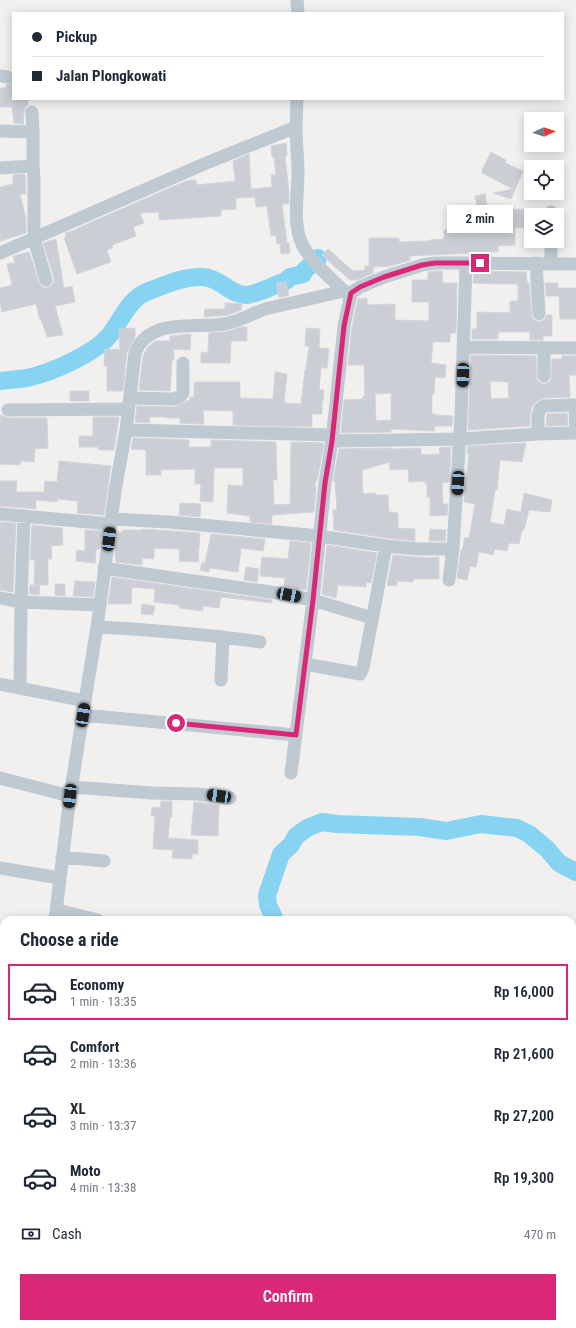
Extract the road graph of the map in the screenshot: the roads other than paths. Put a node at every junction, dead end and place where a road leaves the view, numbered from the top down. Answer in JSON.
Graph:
{"nodes":[{"id":1,"x":297,"y":0,"type":"edge"},
{"id":2,"x":298,"y":12,"type":"edge"},
{"id":3,"x":297,"y":100,"type":"edge"},
{"id":4,"x":32,"y":112,"type":"dead end"},
{"id":5,"x":296,"y":127,"type":"junction"},
{"id":6,"x":0,"y":131,"type":"edge"},
{"id":7,"x":33,"y":132,"type":"junction"},
{"id":8,"x":33,"y":166,"type":"junction"},
{"id":9,"x":0,"y":168,"type":"edge"},
{"id":10,"x":34,"y":238,"type":"junction"},
{"id":11,"x":551,"y":248,"type":"edge"},
{"id":12,"x":0,"y":252,"type":"edge"},
{"id":13,"x":466,"y":263,"type":"junction"},
{"id":14,"x":536,"y":264,"type":"junction"},
{"id":15,"x":551,"y":264,"type":"junction"},
{"id":16,"x":576,"y":264,"type":"edge"},
{"id":17,"x":46,"y":280,"type":"dead end"},
{"id":18,"x":348,"y":292,"type":"junction"},
{"id":19,"x":539,"y":314,"type":"dead end"},
{"id":20,"x":464,"y":347,"type":"junction"},
{"id":21,"x":576,"y":348,"type":"edge"},
{"id":22,"x":544,"y":349,"type":"junction"},
{"id":23,"x":183,"y":363,"type":"dead end"},
{"id":24,"x":544,"y":376,"type":"dead end"},
{"id":25,"x":129,"y":403,"type":"junction"},
{"id":26,"x":8,"y":410,"type":"dead end"},
{"id":27,"x":126,"y":430,"type":"junction"},
{"id":28,"x":576,"y":433,"type":"edge"},
{"id":29,"x":538,"y":434,"type":"junction"},
{"id":30,"x":332,"y":438,"type":"junction"},
{"id":31,"x":460,"y":439,"type":"junction"},
{"id":32,"x":0,"y":514,"type":"edge"},
{"id":33,"x":24,"y":516,"type":"junction"},
{"id":34,"x":111,"y":522,"type":"junction"},
{"id":35,"x":320,"y":536,"type":"junction"},
{"id":36,"x":386,"y":546,"type":"junction"},
{"id":37,"x":453,"y":548,"type":"junction"},
{"id":38,"x":104,"y":568,"type":"junction"},
{"id":39,"x":449,"y":580,"type":"dead end"},
{"id":40,"x":0,"y":598,"type":"edge"},
{"id":41,"x":313,"y":600,"type":"junction"},
{"id":42,"x":21,"y":602,"type":"junction"},
{"id":43,"x":99,"y":605,"type":"junction"},
{"id":44,"x":372,"y":618,"type":"junction"},
{"id":45,"x":97,"y":627,"type":"junction"},
{"id":46,"x":223,"y":637,"type":"junction"},
{"id":47,"x":260,"y":642,"type":"dead end"},
{"id":48,"x":305,"y":664,"type":"junction"},
{"id":49,"x":221,"y":680,"type":"dead end"},
{"id":50,"x":0,"y":684,"type":"edge"},
{"id":51,"x":20,"y":687,"type":"junction"},
{"id":52,"x":85,"y":701,"type":"junction"},
{"id":53,"x":83,"y":715,"type":"junction"},
{"id":54,"x":296,"y":735,"type":"junction"},
{"id":55,"x":291,"y":773,"type":"dead end"},
{"id":56,"x":0,"y":778,"type":"edge"},
{"id":57,"x":71,"y":791,"type":"junction"},
{"id":58,"x":230,"y":798,"type":"dead end"},
{"id":59,"x":62,"y":857,"type":"junction"},
{"id":60,"x":104,"y":861,"type":"dead end"},
{"id":61,"x":0,"y":868,"type":"edge"},
{"id":62,"x":59,"y":878,"type":"junction"},
{"id":63,"x":56,"y":915,"type":"edge"}],
"edges":[{"from":1,"to":2,"type":"street"},
{"from":3,"to":5,"type":"street"},
{"from":4,"to":7,"type":"street"},
{"from":5,"to":10,"type":"street"},
{"from":5,"to":18,"type":"street"},
{"from":6,"to":7,"type":"street"},
{"from":7,"to":8,"type":"street"},
{"from":8,"to":9,"type":"street"},
{"from":8,"to":10,"type":"street"},
{"from":10,"to":12,"type":"street"},
{"from":10,"to":17,"type":"street"},
{"from":11,"to":15,"type":"street"},
{"from":13,"to":14,"type":"street"},
{"from":13,"to":18,"type":"street"},
{"from":13,"to":20,"type":"street"},
{"from":14,"to":15,"type":"street"},
{"from":14,"to":19,"type":"street"},
{"from":15,"to":16,"type":"street"},
{"from":18,"to":25,"type":"street"},
{"from":18,"to":30,"type":"street"},
{"from":20,"to":22,"type":"street"},
{"from":20,"to":31,"type":"street"},
{"from":21,"to":22,"type":"street"},
{"from":22,"to":24,"type":"street"},
{"from":23,"to":25,"type":"street"},
{"from":25,"to":26,"type":"street"},
{"from":25,"to":27,"type":"street"},
{"from":27,"to":30,"type":"street"},
{"from":27,"to":34,"type":"street"},
{"from":28,"to":29,"type":"street"},
{"from":28,"to":29,"type":"street"},
{"from":29,"to":31,"type":"street"},
{"from":30,"to":31,"type":"street"},
{"from":30,"to":35,"type":"street"},
{"from":31,"to":37,"type":"street"},
{"from":32,"to":33,"type":"street"},
{"from":33,"to":34,"type":"street"},
{"from":33,"to":42,"type":"street"},
{"from":34,"to":35,"type":"street"},
{"from":34,"to":38,"type":"street"},
{"from":35,"to":36,"type":"street"},
{"from":35,"to":41,"type":"street"},
{"from":36,"to":37,"type":"street"},
{"from":36,"to":44,"type":"street"},
{"from":37,"to":39,"type":"street"},
{"from":38,"to":41,"type":"street"},
{"from":38,"to":43,"type":"street"},
{"from":40,"to":42,"type":"street"},
{"from":41,"to":44,"type":"street"},
{"from":41,"to":48,"type":"street"},
{"from":42,"to":43,"type":"street"},
{"from":42,"to":51,"type":"street"},
{"from":43,"to":45,"type":"street"},
{"from":44,"to":48,"type":"street"},
{"from":45,"to":46,"type":"street"},
{"from":45,"to":52,"type":"street"},
{"from":46,"to":47,"type":"street"},
{"from":46,"to":49,"type":"street"},
{"from":48,"to":54,"type":"street"},
{"from":50,"to":51,"type":"street"},
{"from":51,"to":52,"type":"street"},
{"from":52,"to":53,"type":"street"},
{"from":53,"to":54,"type":"street"},
{"from":53,"to":57,"type":"street"},
{"from":54,"to":55,"type":"street"},
{"from":56,"to":57,"type":"street"},
{"from":57,"to":58,"type":"street"},
{"from":57,"to":59,"type":"street"},
{"from":59,"to":60,"type":"street"},
{"from":59,"to":62,"type":"street"},
{"from":61,"to":62,"type":"street"},
{"from":62,"to":63,"type":"street"}]}
